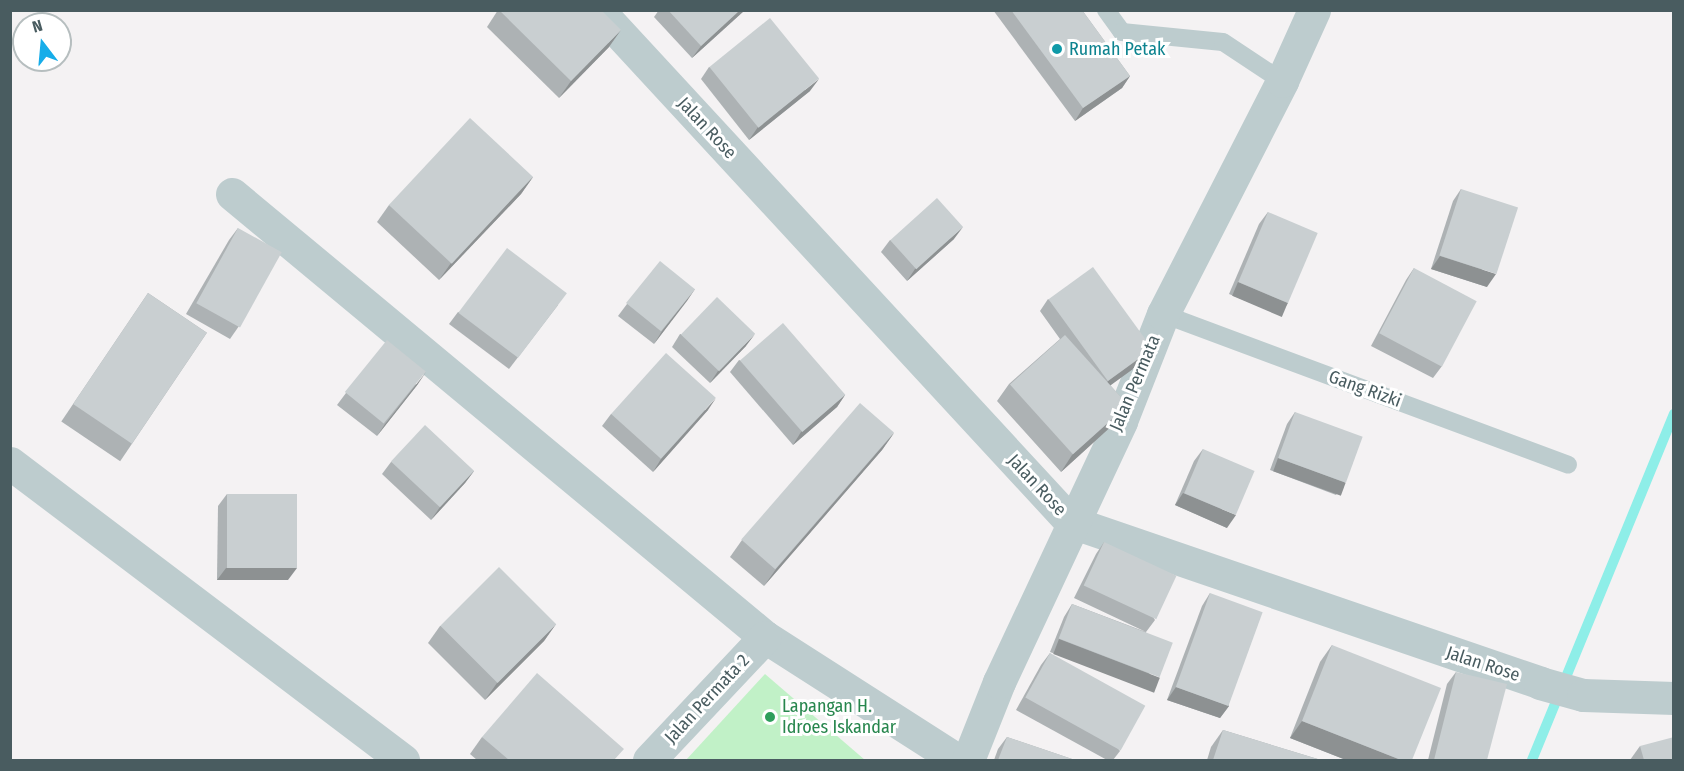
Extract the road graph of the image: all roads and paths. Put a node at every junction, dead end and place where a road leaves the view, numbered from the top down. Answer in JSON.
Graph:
{"nodes":[{"id":1,"x":598,"y":10,"type":"edge"},
{"id":2,"x":1106,"y":10,"type":"edge"},
{"id":3,"x":1314,"y":10,"type":"edge"},
{"id":4,"x":1282,"y":81,"type":"junction"},
{"id":5,"x":232,"y":194,"type":"dead end"},
{"id":6,"x":1163,"y":314,"type":"junction"},
{"id":7,"x":10,"y":463,"type":"edge"},
{"id":8,"x":1568,"y":465,"type":"dead end"},
{"id":9,"x":1071,"y":522,"type":"junction"},
{"id":10,"x":765,"y":637,"type":"junction"},
{"id":11,"x":1674,"y":698,"type":"edge"},
{"id":12,"x":403,"y":760,"type":"edge"},
{"id":13,"x":649,"y":760,"type":"edge"},
{"id":14,"x":957,"y":760,"type":"edge"},
{"id":15,"x":968,"y":760,"type":"edge"}],
"edges":[{"from":1,"to":9,"type":"street","name":"Jalan Rose"},
{"from":2,"to":4,"type":"lane"},
{"from":3,"to":4,"type":"street","name":"Jalan Permata"},
{"from":4,"to":6,"type":"street","name":"Jalan Permata"},
{"from":5,"to":10,"type":"street"},
{"from":6,"to":8,"type":"lane","name":"Gang Rizki"},
{"from":6,"to":9,"type":"street","name":"Jalan Permata"},
{"from":7,"to":12,"type":"street"},
{"from":9,"to":11,"type":"street","name":"Jalan Rose"},
{"from":9,"to":15,"type":"street","name":"Jalan Permata"},
{"from":10,"to":13,"type":"street","name":"Jalan Permata 2"},
{"from":10,"to":14,"type":"street"}]}
